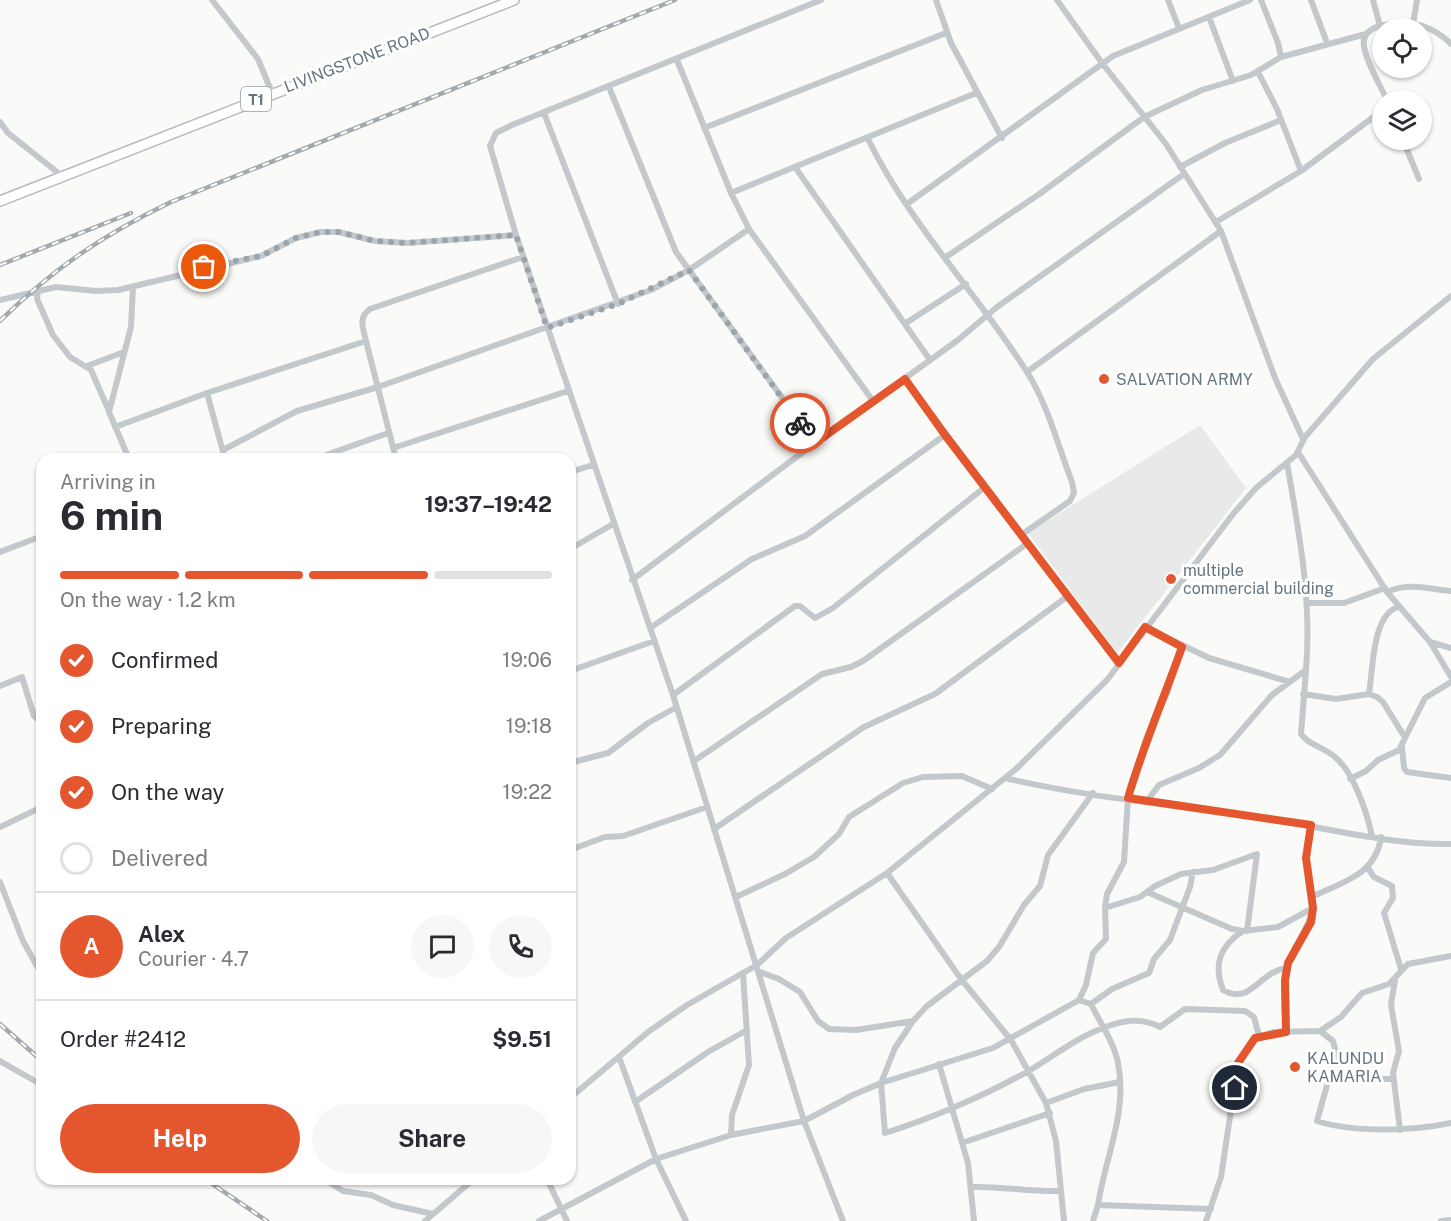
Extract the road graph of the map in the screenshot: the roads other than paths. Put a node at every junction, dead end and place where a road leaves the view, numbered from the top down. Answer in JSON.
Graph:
{"nodes":[{"id":1,"x":212,"y":0,"type":"edge"},
{"id":2,"x":514,"y":0,"type":"edge"},
{"id":3,"x":821,"y":0,"type":"edge"},
{"id":4,"x":936,"y":0,"type":"edge"},
{"id":5,"x":1058,"y":0,"type":"edge"},
{"id":6,"x":1168,"y":0,"type":"edge"},
{"id":7,"x":1250,"y":0,"type":"edge"},
{"id":8,"x":1261,"y":0,"type":"edge"},
{"id":9,"x":1311,"y":0,"type":"edge"},
{"id":10,"x":1372,"y":0,"type":"edge"},
{"id":11,"x":1417,"y":0,"type":"edge"},
{"id":12,"x":1230,"y":4,"type":"edge"},
{"id":13,"x":1209,"y":17,"type":"junction"},
{"id":14,"x":1378,"y":18,"type":"edge"},
{"id":15,"x":1414,"y":18,"type":"edge"},
{"id":16,"x":1179,"y":28,"type":"junction"},
{"id":17,"x":1372,"y":31,"type":"edge"},
{"id":18,"x":1451,"y":31,"type":"edge"},
{"id":19,"x":1432,"y":32,"type":"edge"},
{"id":20,"x":946,"y":33,"type":"junction"},
{"id":21,"x":1366,"y":34,"type":"junction"},
{"id":22,"x":1444,"y":37,"type":"junction"},
{"id":23,"x":1328,"y":43,"type":"junction"},
{"id":24,"x":1451,"y":44,"type":"edge"},
{"id":25,"x":1281,"y":57,"type":"junction"},
{"id":26,"x":677,"y":60,"type":"junction"},
{"id":27,"x":1102,"y":63,"type":"junction"},
{"id":28,"x":1258,"y":72,"type":"junction"},
{"id":29,"x":1233,"y":81,"type":"junction"},
{"id":30,"x":609,"y":87,"type":"junction"},
{"id":31,"x":1383,"y":90,"type":"edge"},
{"id":32,"x":272,"y":93,"type":"junction"},
{"id":33,"x":975,"y":93,"type":"junction"},
{"id":34,"x":544,"y":113,"type":"junction"},
{"id":35,"x":1144,"y":117,"type":"junction"},
{"id":36,"x":1372,"y":118,"type":"edge"},
{"id":37,"x":1281,"y":120,"type":"junction"},
{"id":38,"x":0,"y":122,"type":"edge"},
{"id":39,"x":704,"y":128,"type":"junction"},
{"id":40,"x":868,"y":138,"type":"junction"},
{"id":41,"x":1002,"y":138,"type":"junction"},
{"id":42,"x":1407,"y":150,"type":"edge"},
{"id":43,"x":795,"y":167,"type":"junction"},
{"id":44,"x":1180,"y":167,"type":"junction"},
{"id":45,"x":1301,"y":171,"type":"junction"},
{"id":46,"x":1184,"y":174,"type":"junction"},
{"id":47,"x":62,"y":176,"type":"junction"},
{"id":48,"x":1419,"y":179,"type":"dead end"},
{"id":49,"x":731,"y":194,"type":"junction"},
{"id":50,"x":0,"y":201,"type":"edge"},
{"id":51,"x":907,"y":204,"type":"junction"},
{"id":52,"x":1216,"y":222,"type":"junction"},
{"id":53,"x":749,"y":229,"type":"junction"},
{"id":54,"x":1221,"y":231,"type":"junction"},
{"id":55,"x":516,"y":235,"type":"junction"},
{"id":56,"x":523,"y":257,"type":"junction"},
{"id":57,"x":946,"y":257,"type":"junction"},
{"id":58,"x":689,"y":270,"type":"junction"},
{"id":59,"x":966,"y":284,"type":"junction"},
{"id":60,"x":134,"y":286,"type":"junction"},
{"id":61,"x":38,"y":290,"type":"junction"},
{"id":62,"x":1451,"y":296,"type":"edge"},
{"id":63,"x":0,"y":300,"type":"edge"},
{"id":64,"x":618,"y":304,"type":"junction"},
{"id":65,"x":987,"y":314,"type":"junction"},
{"id":66,"x":906,"y":323,"type":"junction"},
{"id":67,"x":547,"y":328,"type":"junction"},
{"id":68,"x":366,"y":341,"type":"junction"},
{"id":69,"x":124,"y":352,"type":"junction"},
{"id":70,"x":930,"y":360,"type":"junction"},
{"id":71,"x":87,"y":366,"type":"junction"},
{"id":72,"x":1027,"y":372,"type":"junction"},
{"id":73,"x":905,"y":379,"type":"junction"},
{"id":74,"x":378,"y":387,"type":"junction"},
{"id":75,"x":568,"y":391,"type":"junction"},
{"id":76,"x":207,"y":393,"type":"junction"},
{"id":77,"x":873,"y":401,"type":"junction"},
{"id":78,"x":109,"y":412,"type":"junction"},
{"id":79,"x":115,"y":428,"type":"junction"},
{"id":80,"x":388,"y":433,"type":"junction"},
{"id":81,"x":945,"y":435,"type":"junction"},
{"id":82,"x":1303,"y":439,"type":"junction"},
{"id":83,"x":815,"y":443,"type":"junction"},
{"id":84,"x":393,"y":448,"type":"junction"},
{"id":85,"x":223,"y":450,"type":"junction"},
{"id":86,"x":1298,"y":452,"type":"junction"},
{"id":87,"x":126,"y":453,"type":"edge"},
{"id":88,"x":224,"y":453,"type":"edge"},
{"id":89,"x":332,"y":453,"type":"edge"},
{"id":90,"x":394,"y":453,"type":"edge"},
{"id":91,"x":1287,"y":463,"type":"junction"},
{"id":92,"x":593,"y":465,"type":"junction"},
{"id":93,"x":576,"y":470,"type":"edge"},
{"id":94,"x":985,"y":488,"type":"junction"},
{"id":95,"x":613,"y":524,"type":"junction"},
{"id":96,"x":1021,"y":535,"type":"junction"},
{"id":97,"x":36,"y":538,"type":"edge"},
{"id":98,"x":1028,"y":543,"type":"junction"},
{"id":99,"x":576,"y":546,"type":"edge"},
{"id":100,"x":0,"y":552,"type":"edge"},
{"id":101,"x":632,"y":580,"type":"junction"},
{"id":102,"x":1386,"y":590,"type":"junction"},
{"id":103,"x":1451,"y":591,"type":"edge"},
{"id":104,"x":1068,"y":596,"type":"junction"},
{"id":105,"x":1307,"y":603,"type":"junction"},
{"id":106,"x":1398,"y":607,"type":"junction"},
{"id":107,"x":1145,"y":627,"type":"junction"},
{"id":108,"x":650,"y":628,"type":"junction"},
{"id":109,"x":654,"y":641,"type":"junction"},
{"id":110,"x":1430,"y":642,"type":"junction"},
{"id":111,"x":1182,"y":647,"type":"junction"},
{"id":112,"x":1451,"y":648,"type":"edge"},
{"id":113,"x":1119,"y":663,"type":"junction"},
{"id":114,"x":576,"y":669,"type":"edge"},
{"id":115,"x":1306,"y":670,"type":"junction"},
{"id":116,"x":1451,"y":677,"type":"edge"},
{"id":117,"x":1290,"y":682,"type":"junction"},
{"id":118,"x":1451,"y":682,"type":"edge"},
{"id":119,"x":0,"y":686,"type":"edge"},
{"id":120,"x":1303,"y":694,"type":"junction"},
{"id":121,"x":1369,"y":694,"type":"junction"},
{"id":122,"x":673,"y":695,"type":"junction"},
{"id":123,"x":675,"y":708,"type":"junction"},
{"id":124,"x":36,"y":718,"type":"edge"},
{"id":125,"x":1404,"y":736,"type":"junction"},
{"id":126,"x":1402,"y":747,"type":"junction"},
{"id":127,"x":576,"y":761,"type":"edge"},
{"id":128,"x":694,"y":761,"type":"junction"},
{"id":129,"x":1005,"y":778,"type":"junction"},
{"id":130,"x":1451,"y":778,"type":"edge"},
{"id":131,"x":1350,"y":779,"type":"junction"},
{"id":132,"x":993,"y":789,"type":"junction"},
{"id":133,"x":1093,"y":793,"type":"junction"},
{"id":134,"x":1128,"y":798,"type":"junction"},
{"id":135,"x":1147,"y":801,"type":"junction"},
{"id":136,"x":707,"y":807,"type":"junction"},
{"id":137,"x":36,"y":810,"type":"edge"},
{"id":138,"x":1311,"y":825,"type":"junction"},
{"id":139,"x":0,"y":826,"type":"edge"},
{"id":140,"x":714,"y":829,"type":"junction"},
{"id":141,"x":1372,"y":836,"type":"junction"},
{"id":142,"x":1381,"y":837,"type":"junction"},
{"id":143,"x":1451,"y":844,"type":"edge"},
{"id":144,"x":576,"y":848,"type":"edge"},
{"id":145,"x":1368,"y":868,"type":"junction"},
{"id":146,"x":1193,"y":872,"type":"junction"},
{"id":147,"x":887,"y":873,"type":"junction"},
{"id":148,"x":0,"y":882,"type":"edge"},
{"id":149,"x":1147,"y":892,"type":"junction"},
{"id":150,"x":736,"y":897,"type":"junction"},
{"id":151,"x":1312,"y":897,"type":"junction"},
{"id":152,"x":1181,"y":907,"type":"junction"},
{"id":153,"x":1105,"y":908,"type":"junction"},
{"id":154,"x":1313,"y":908,"type":"junction"},
{"id":155,"x":1245,"y":931,"type":"junction"},
{"id":156,"x":1451,"y":956,"type":"edge"},
{"id":157,"x":36,"y":964,"type":"edge"},
{"id":158,"x":758,"y":968,"type":"junction"},
{"id":159,"x":1287,"y":968,"type":"junction"},
{"id":160,"x":1401,"y":969,"type":"junction"},
{"id":161,"x":743,"y":973,"type":"junction"},
{"id":162,"x":961,"y":979,"type":"junction"},
{"id":163,"x":1395,"y":980,"type":"junction"},
{"id":164,"x":1079,"y":1000,"type":"junction"},
{"id":165,"x":1091,"y":1004,"type":"junction"},
{"id":166,"x":913,"y":1021,"type":"junction"},
{"id":167,"x":1102,"y":1028,"type":"junction"},
{"id":168,"x":747,"y":1030,"type":"junction"},
{"id":169,"x":1320,"y":1031,"type":"junction"},
{"id":170,"x":1286,"y":1032,"type":"junction"},
{"id":171,"x":1259,"y":1036,"type":"junction"},
{"id":172,"x":1011,"y":1040,"type":"junction"},
{"id":173,"x":619,"y":1057,"type":"junction"},
{"id":174,"x":0,"y":1061,"type":"edge"},
{"id":175,"x":939,"y":1064,"type":"junction"},
{"id":176,"x":1029,"y":1070,"type":"junction"},
{"id":177,"x":1332,"y":1072,"type":"junction"},
{"id":178,"x":1394,"y":1079,"type":"junction"},
{"id":179,"x":36,"y":1082,"type":"edge"},
{"id":180,"x":1120,"y":1082,"type":"junction"},
{"id":181,"x":881,"y":1083,"type":"junction"},
{"id":182,"x":576,"y":1093,"type":"edge"},
{"id":183,"x":635,"y":1102,"type":"junction"},
{"id":184,"x":1046,"y":1103,"type":"junction"},
{"id":185,"x":950,"y":1108,"type":"junction"},
{"id":186,"x":1050,"y":1113,"type":"junction"},
{"id":187,"x":804,"y":1121,"type":"junction"},
{"id":188,"x":1451,"y":1123,"type":"edge"},
{"id":189,"x":1400,"y":1130,"type":"junction"},
{"id":190,"x":731,"y":1135,"type":"junction"},
{"id":191,"x":962,"y":1143,"type":"junction"},
{"id":192,"x":656,"y":1159,"type":"junction"},
{"id":193,"x":334,"y":1185,"type":"edge"},
{"id":194,"x":467,"y":1185,"type":"edge"},
{"id":195,"x":550,"y":1185,"type":"edge"},
{"id":196,"x":971,"y":1187,"type":"junction"},
{"id":197,"x":1060,"y":1191,"type":"junction"},
{"id":198,"x":1098,"y":1205,"type":"junction"},
{"id":199,"x":1210,"y":1209,"type":"junction"},
{"id":200,"x":560,"y":1210,"type":"junction"},
{"id":201,"x":433,"y":1214,"type":"junction"},
{"id":202,"x":1451,"y":1220,"type":"edge"},
{"id":203,"x":425,"y":1221,"type":"edge"},
{"id":204,"x":539,"y":1221,"type":"edge"},
{"id":205,"x":567,"y":1221,"type":"edge"},
{"id":206,"x":686,"y":1221,"type":"edge"},
{"id":207,"x":843,"y":1221,"type":"edge"},
{"id":208,"x":974,"y":1221,"type":"edge"},
{"id":209,"x":1064,"y":1221,"type":"edge"},
{"id":210,"x":1093,"y":1221,"type":"edge"},
{"id":211,"x":1206,"y":1221,"type":"edge"},
{"id":212,"x":1441,"y":1221,"type":"edge"}],
"edges":[{"from":1,"to":32,"type":"street"},
{"from":2,"to":32,"type":"highway","name":"LIVINGSTONE ROAD","number":"T1"},
{"from":3,"to":26,"type":"street"},
{"from":4,"to":20,"type":"street"},
{"from":5,"to":27,"type":"street"},
{"from":6,"to":16,"type":"street"},
{"from":7,"to":12,"type":"street"},
{"from":8,"to":25,"type":"street"},
{"from":9,"to":23,"type":"street"},
{"from":10,"to":14,"type":"street"},
{"from":11,"to":15,"type":"street"},
{"from":12,"to":13,"type":"street"},
{"from":13,"to":16,"type":"street"},
{"from":13,"to":29,"type":"street"},
{"from":16,"to":27,"type":"street"},
{"from":17,"to":21,"type":"street"},
{"from":18,"to":22,"type":"street"},
{"from":19,"to":22,"type":"street"},
{"from":20,"to":33,"type":"street"},
{"from":20,"to":39,"type":"street"},
{"from":21,"to":23,"type":"street"},
{"from":21,"to":31,"type":"street"},
{"from":22,"to":24,"type":"street"},
{"from":23,"to":25,"type":"street"},
{"from":25,"to":28,"type":"street"},
{"from":26,"to":30,"type":"street"},
{"from":26,"to":39,"type":"street"},
{"from":27,"to":35,"type":"street"},
{"from":27,"to":41,"type":"street"},
{"from":28,"to":29,"type":"street"},
{"from":28,"to":37,"type":"street"},
{"from":29,"to":35,"type":"street"},
{"from":30,"to":34,"type":"street"},
{"from":30,"to":58,"type":"street"},
{"from":32,"to":47,"type":"highway","name":"LIVINGSTONE ROAD","number":"T1"},
{"from":33,"to":40,"type":"street"},
{"from":33,"to":41,"type":"street"},
{"from":34,"to":55,"type":"street"},
{"from":34,"to":64,"type":"street"},
{"from":35,"to":44,"type":"street"},
{"from":35,"to":57,"type":"street"},
{"from":36,"to":45,"type":"street"},
{"from":37,"to":44,"type":"street"},
{"from":37,"to":45,"type":"street"},
{"from":38,"to":47,"type":"street"},
{"from":39,"to":49,"type":"street"},
{"from":40,"to":43,"type":"street"},
{"from":40,"to":51,"type":"street"},
{"from":41,"to":51,"type":"street"},
{"from":42,"to":48,"type":"street"},
{"from":43,"to":49,"type":"street"},
{"from":43,"to":66,"type":"street"},
{"from":44,"to":46,"type":"street"},
{"from":45,"to":52,"type":"street"},
{"from":46,"to":52,"type":"street"},
{"from":46,"to":65,"type":"street"},
{"from":47,"to":50,"type":"highway","name":"LIVINGSTONE ROAD","number":"T1"},
{"from":49,"to":53,"type":"street"},
{"from":51,"to":57,"type":"street"},
{"from":52,"to":54,"type":"street"},
{"from":53,"to":58,"type":"street"},
{"from":53,"to":77,"type":"street"},
{"from":54,"to":72,"type":"street"},
{"from":54,"to":82,"type":"street"},
{"from":55,"to":56,"type":"street"},
{"from":55,"to":60,"type":"street"},
{"from":56,"to":67,"type":"street"},
{"from":56,"to":68,"type":"street"},
{"from":57,"to":59,"type":"street"},
{"from":58,"to":64,"type":"street"},
{"from":58,"to":83,"type":"street"},
{"from":59,"to":65,"type":"street"},
{"from":59,"to":66,"type":"street"},
{"from":60,"to":61,"type":"street"},
{"from":60,"to":69,"type":"street"},
{"from":61,"to":63,"type":"street"},
{"from":61,"to":71,"type":"street"},
{"from":62,"to":82,"type":"street"},
{"from":64,"to":67,"type":"street"},
{"from":65,"to":70,"type":"street"},
{"from":65,"to":72,"type":"street"},
{"from":66,"to":70,"type":"street"},
{"from":67,"to":74,"type":"street"},
{"from":67,"to":75,"type":"street"},
{"from":68,"to":74,"type":"street"},
{"from":68,"to":76,"type":"street"},
{"from":69,"to":71,"type":"street"},
{"from":69,"to":78,"type":"street"},
{"from":70,"to":73,"type":"street"},
{"from":71,"to":78,"type":"street"},
{"from":72,"to":96,"type":"street"},
{"from":73,"to":77,"type":"street"},
{"from":73,"to":81,"type":"street"},
{"from":74,"to":80,"type":"street"},
{"from":74,"to":85,"type":"street"},
{"from":75,"to":84,"type":"street"},
{"from":75,"to":92,"type":"street"},
{"from":76,"to":79,"type":"street"},
{"from":76,"to":85,"type":"street"},
{"from":77,"to":83,"type":"street"},
{"from":78,"to":79,"type":"street"},
{"from":79,"to":87,"type":"street"},
{"from":80,"to":84,"type":"street"},
{"from":80,"to":89,"type":"street"},
{"from":81,"to":94,"type":"street"},
{"from":81,"to":108,"type":"street"},
{"from":82,"to":86,"type":"street"},
{"from":83,"to":101,"type":"street"},
{"from":84,"to":90,"type":"street"},
{"from":85,"to":88,"type":"street"},
{"from":86,"to":91,"type":"street"},
{"from":86,"to":102,"type":"street"},
{"from":91,"to":105,"type":"street"},
{"from":91,"to":107,"type":"street"},
{"from":92,"to":93,"type":"street"},
{"from":92,"to":95,"type":"street"},
{"from":94,"to":96,"type":"street"},
{"from":94,"to":122,"type":"street"},
{"from":95,"to":99,"type":"street"},
{"from":95,"to":101,"type":"street"},
{"from":96,"to":98,"type":"street"},
{"from":97,"to":100,"type":"street"},
{"from":98,"to":104,"type":"street"},
{"from":98,"to":128,"type":"street"},
{"from":101,"to":108,"type":"street"},
{"from":102,"to":103,"type":"street"},
{"from":102,"to":105,"type":"street"},
{"from":102,"to":106,"type":"street"},
{"from":104,"to":113,"type":"street"},
{"from":104,"to":140,"type":"street"},
{"from":105,"to":115,"type":"street"},
{"from":106,"to":110,"type":"street"},
{"from":106,"to":121,"type":"street"},
{"from":107,"to":111,"type":"street"},
{"from":107,"to":113,"type":"street"},
{"from":108,"to":109,"type":"street"},
{"from":109,"to":114,"type":"street"},
{"from":109,"to":122,"type":"street"},
{"from":110,"to":112,"type":"street"},
{"from":110,"to":116,"type":"street"},
{"from":111,"to":117,"type":"street"},
{"from":111,"to":134,"type":"street"},
{"from":113,"to":129,"type":"street"},
{"from":115,"to":117,"type":"street"},
{"from":115,"to":120,"type":"street"},
{"from":117,"to":135,"type":"street"},
{"from":118,"to":125,"type":"street"},
{"from":119,"to":124,"type":"street"},
{"from":120,"to":121,"type":"street"},
{"from":120,"to":131,"type":"street"},
{"from":121,"to":125,"type":"street"},
{"from":122,"to":123,"type":"street"},
{"from":123,"to":127,"type":"street"},
{"from":123,"to":128,"type":"street"},
{"from":125,"to":126,"type":"street"},
{"from":126,"to":130,"type":"street"},
{"from":126,"to":131,"type":"street"},
{"from":128,"to":136,"type":"street"},
{"from":129,"to":132,"type":"street"},
{"from":129,"to":133,"type":"street"},
{"from":131,"to":141,"type":"street"},
{"from":132,"to":147,"type":"street"},
{"from":132,"to":150,"type":"street"},
{"from":133,"to":134,"type":"street"},
{"from":133,"to":162,"type":"street"},
{"from":134,"to":135,"type":"street"},
{"from":134,"to":153,"type":"street"},
{"from":135,"to":138,"type":"street"},
{"from":136,"to":140,"type":"street"},
{"from":136,"to":144,"type":"street"},
{"from":137,"to":139,"type":"street"},
{"from":138,"to":141,"type":"street"},
{"from":138,"to":151,"type":"street"},
{"from":140,"to":150,"type":"street"},
{"from":141,"to":142,"type":"street"},
{"from":142,"to":143,"type":"street"},
{"from":142,"to":145,"type":"street"},
{"from":145,"to":151,"type":"street"},
{"from":145,"to":160,"type":"street"},
{"from":146,"to":149,"type":"street"},
{"from":146,"to":152,"type":"street"},
{"from":146,"to":155,"type":"street"},
{"from":147,"to":158,"type":"street"},
{"from":147,"to":162,"type":"street"},
{"from":148,"to":157,"type":"street"},
{"from":149,"to":152,"type":"street"},
{"from":149,"to":153,"type":"street"},
{"from":150,"to":158,"type":"street"},
{"from":151,"to":154,"type":"street"},
{"from":152,"to":155,"type":"street"},
{"from":152,"to":165,"type":"street"},
{"from":153,"to":164,"type":"street"},
{"from":154,"to":155,"type":"street"},
{"from":154,"to":159,"type":"street"},
{"from":155,"to":159,"type":"street"},
{"from":156,"to":160,"type":"street"},
{"from":158,"to":161,"type":"street"},
{"from":158,"to":166,"type":"street"},
{"from":158,"to":187,"type":"street"},
{"from":159,"to":170,"type":"street"},
{"from":160,"to":163,"type":"street"},
{"from":161,"to":168,"type":"street"},
{"from":161,"to":173,"type":"street"},
{"from":162,"to":166,"type":"street"},
{"from":162,"to":172,"type":"street"},
{"from":163,"to":169,"type":"street"},
{"from":163,"to":178,"type":"street"},
{"from":164,"to":165,"type":"street"},
{"from":164,"to":172,"type":"street"},
{"from":165,"to":167,"type":"street"},
{"from":166,"to":181,"type":"street"},
{"from":167,"to":171,"type":"street"},
{"from":167,"to":176,"type":"street"},
{"from":167,"to":180,"type":"street"},
{"from":168,"to":183,"type":"street"},
{"from":168,"to":190,"type":"street"},
{"from":169,"to":170,"type":"street"},
{"from":169,"to":177,"type":"street"},
{"from":170,"to":171,"type":"street"},
{"from":171,"to":199,"type":"street"},
{"from":172,"to":175,"type":"street"},
{"from":172,"to":176,"type":"street"},
{"from":173,"to":182,"type":"street"},
{"from":173,"to":183,"type":"street"},
{"from":174,"to":179,"type":"street"},
{"from":175,"to":181,"type":"street"},
{"from":175,"to":185,"type":"street"},
{"from":176,"to":184,"type":"street"},
{"from":176,"to":185,"type":"street"},
{"from":177,"to":178,"type":"street"},
{"from":177,"to":189,"type":"street"},
{"from":178,"to":189,"type":"street"},
{"from":180,"to":184,"type":"street"},
{"from":180,"to":198,"type":"street"},
{"from":181,"to":185,"type":"street"},
{"from":181,"to":187,"type":"street"},
{"from":183,"to":192,"type":"street"},
{"from":184,"to":186,"type":"street"},
{"from":185,"to":191,"type":"street"},
{"from":186,"to":191,"type":"street"},
{"from":186,"to":197,"type":"street"},
{"from":187,"to":190,"type":"street"},
{"from":187,"to":207,"type":"street"},
{"from":188,"to":189,"type":"street"},
{"from":190,"to":192,"type":"street"},
{"from":191,"to":196,"type":"street"},
{"from":192,"to":200,"type":"street"},
{"from":192,"to":206,"type":"street"},
{"from":193,"to":201,"type":"street"},
{"from":194,"to":201,"type":"street"},
{"from":195,"to":200,"type":"street"},
{"from":196,"to":197,"type":"street"},
{"from":196,"to":208,"type":"street"},
{"from":197,"to":209,"type":"street"},
{"from":198,"to":199,"type":"street"},
{"from":198,"to":210,"type":"street"},
{"from":199,"to":211,"type":"street"},
{"from":200,"to":204,"type":"street"},
{"from":200,"to":205,"type":"street"},
{"from":201,"to":203,"type":"street"},
{"from":202,"to":212,"type":"street"}]}
